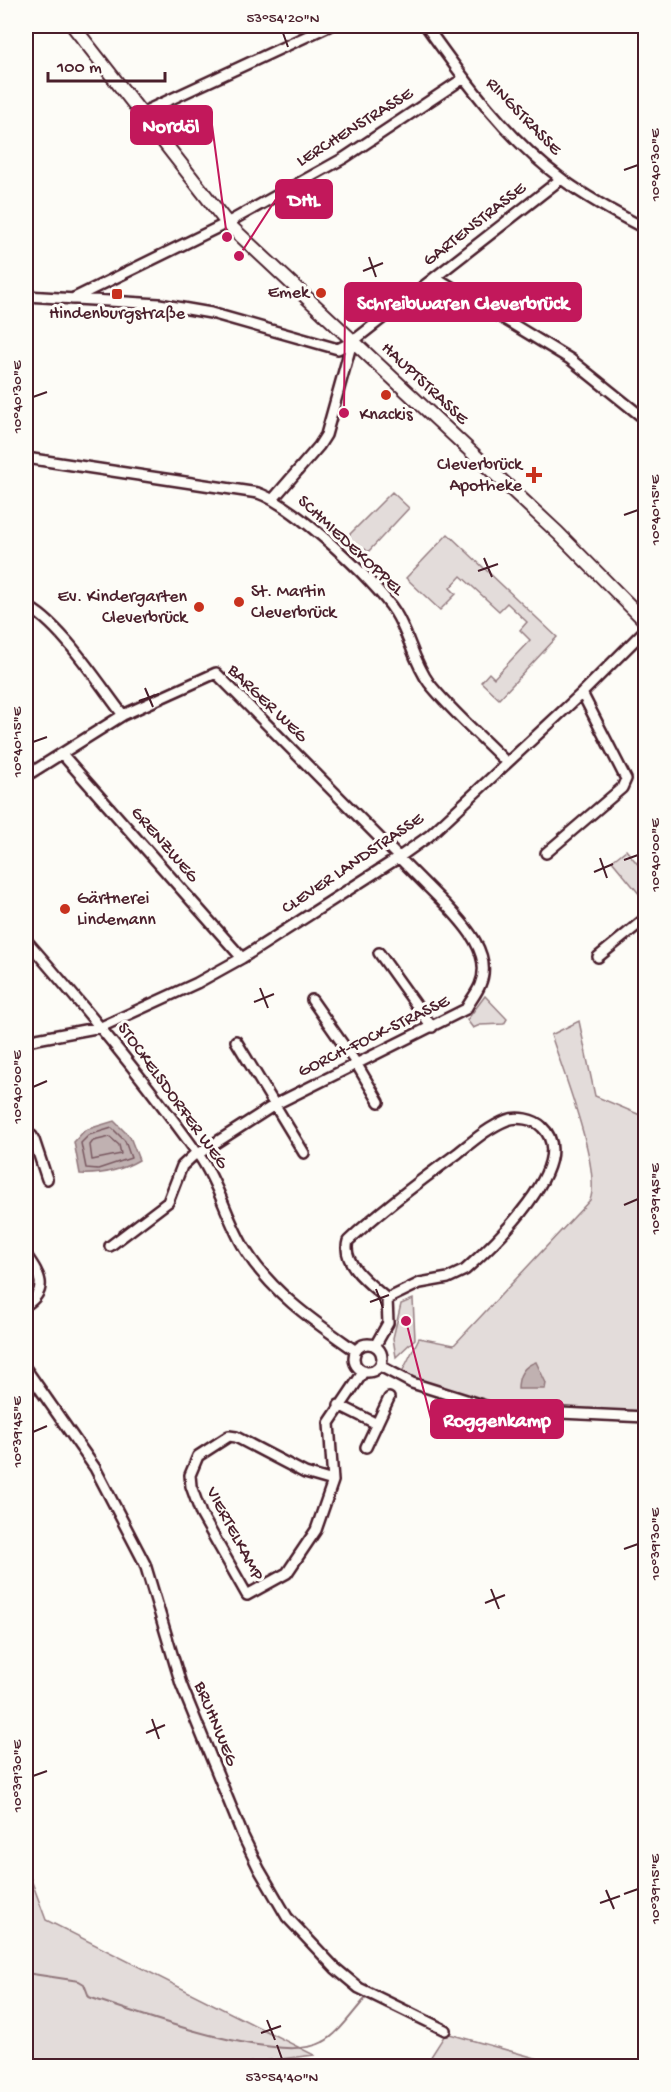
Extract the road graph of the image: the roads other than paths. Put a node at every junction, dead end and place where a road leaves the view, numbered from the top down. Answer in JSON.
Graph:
{"nodes":[{"id":1,"x":73,"y":26,"type":"edge"},
{"id":2,"x":329,"y":26,"type":"edge"},
{"id":3,"x":426,"y":26,"type":"edge"},
{"id":4,"x":464,"y":78,"type":"junction"},
{"id":5,"x":141,"y":113,"type":"junction"},
{"id":6,"x":561,"y":179,"type":"junction"},
{"id":7,"x":227,"y":223,"type":"junction"},
{"id":8,"x":645,"y":229,"type":"edge"},
{"id":9,"x":435,"y":277,"type":"junction"},
{"id":10,"x":26,"y":296,"type":"edge"},
{"id":11,"x":70,"y":300,"type":"junction"},
{"id":12,"x":352,"y":342,"type":"junction"},
{"id":13,"x":645,"y":420,"type":"edge"},
{"id":14,"x":26,"y":458,"type":"edge"},
{"id":15,"x":274,"y":498,"type":"junction"},
{"id":16,"x":26,"y":606,"type":"edge"},
{"id":17,"x":645,"y":622,"type":"edge"},
{"id":18,"x":645,"y":628,"type":"edge"},
{"id":19,"x":582,"y":693,"type":"junction"},
{"id":20,"x":123,"y":715,"type":"junction"},
{"id":21,"x":62,"y":754,"type":"junction"},
{"id":22,"x":506,"y":762,"type":"junction"},
{"id":23,"x":26,"y":776,"type":"edge"},
{"id":24,"x":546,"y":853,"type":"dead end"},
{"id":25,"x":398,"y":858,"type":"junction"},
{"id":26,"x":645,"y":918,"type":"edge"},
{"id":27,"x":26,"y":940,"type":"edge"},
{"id":28,"x":379,"y":953,"type":"dead end"},
{"id":29,"x":598,"y":957,"type":"dead end"},
{"id":30,"x":242,"y":958,"type":"junction"},
{"id":31,"x":312,"y":1000,"type":"dead end"},
{"id":32,"x":645,"y":1015,"type":"edge"},
{"id":33,"x":645,"y":1025,"type":"edge"},
{"id":34,"x":101,"y":1027,"type":"junction"},
{"id":35,"x":432,"y":1027,"type":"junction"},
{"id":36,"x":26,"y":1041,"type":"edge"},
{"id":37,"x":236,"y":1041,"type":"dead end"},
{"id":38,"x":356,"y":1063,"type":"junction"},
{"id":39,"x":379,"y":1102,"type":"dead end"},
{"id":40,"x":276,"y":1104,"type":"junction"},
{"id":41,"x":26,"y":1136,"type":"edge"},
{"id":42,"x":30,"y":1148,"type":"edge"},
{"id":43,"x":197,"y":1153,"type":"junction"},
{"id":44,"x":304,"y":1153,"type":"dead end"},
{"id":45,"x":46,"y":1179,"type":"dead end"},
{"id":46,"x":110,"y":1246,"type":"dead end"},
{"id":47,"x":26,"y":1255,"type":"edge"},
{"id":48,"x":387,"y":1299,"type":"junction"},
{"id":49,"x":26,"y":1305,"type":"edge"},
{"id":50,"x":375,"y":1346,"type":"junction"},
{"id":51,"x":356,"y":1351,"type":"junction"},
{"id":52,"x":380,"y":1366,"type":"junction"},
{"id":53,"x":26,"y":1370,"type":"edge"},
{"id":54,"x":364,"y":1371,"type":"junction"},
{"id":55,"x":389,"y":1398,"type":"dead end"},
{"id":56,"x":339,"y":1405,"type":"junction"},
{"id":57,"x":645,"y":1417,"type":"edge"},
{"id":58,"x":377,"y":1424,"type":"junction"},
{"id":59,"x":366,"y":1447,"type":"dead end"},
{"id":60,"x":333,"y":1481,"type":"junction"},
{"id":61,"x":445,"y":2030,"type":"dead end"}],
"edges":[{"from":1,"to":5,"type":"main road","name":"HAUPTSTRASSE"},
{"from":2,"to":5,"type":"street"},
{"from":3,"to":4,"type":"street","name":"RINGSTRASSE"},
{"from":4,"to":6,"type":"street","name":"RINGSTRASSE"},
{"from":4,"to":7,"type":"street","name":"LERCHENSTRASSE"},
{"from":5,"to":7,"type":"main road","name":"HAUPTSTRASSE"},
{"from":6,"to":8,"type":"street","name":"RINGSTRASSE"},
{"from":6,"to":9,"type":"street","name":"GARTENSTRASSE"},
{"from":7,"to":11,"type":"street","name":"LERCHENSTRASSE"},
{"from":7,"to":12,"type":"main road","name":"HAUPTSTRASSE"},
{"from":9,"to":12,"type":"street","name":"GARTENSTRASSE"},
{"from":9,"to":13,"type":"street"},
{"from":10,"to":11,"type":"street"},
{"from":11,"to":12,"type":"street"},
{"from":12,"to":15,"type":"street"},
{"from":12,"to":17,"type":"main road","name":"HAUPTSTRASSE"},
{"from":14,"to":15,"type":"street","name":"SCHMIEDEKOPPEL"},
{"from":15,"to":22,"type":"street","name":"SCHMIEDEKOPPEL"},
{"from":16,"to":20,"type":"street"},
{"from":18,"to":19,"type":"street","name":"CLEVER LANDSTRASSE"},
{"from":19,"to":22,"type":"street","name":"CLEVER LANDSTRASSE"},
{"from":19,"to":24,"type":"street"},
{"from":20,"to":21,"type":"street","name":"BARGER WEG"},
{"from":20,"to":25,"type":"street","name":"BARGER WEG"},
{"from":21,"to":23,"type":"street","name":"BARGER WEG"},
{"from":21,"to":30,"type":"street","name":"GRENZWEG"},
{"from":22,"to":25,"type":"street","name":"CLEVER LANDSTRASSE"},
{"from":25,"to":30,"type":"street","name":"CLEVER LANDSTRASSE"},
{"from":25,"to":35,"type":"street","name":"GORCH-FOCK-STRASSE"},
{"from":26,"to":29,"type":"street"},
{"from":27,"to":34,"type":"street","name":"STOCKELSDORFER WEG"},
{"from":28,"to":35,"type":"street"},
{"from":30,"to":34,"type":"street","name":"CLEVER LANDSTRASSE"},
{"from":31,"to":38,"type":"street"},
{"from":32,"to":33,"type":"street"},
{"from":34,"to":36,"type":"street","name":"CLEVER LANDSTRASSE"},
{"from":34,"to":43,"type":"street","name":"STOCKELSDORFER WEG"},
{"from":35,"to":38,"type":"street","name":"GORCH-FOCK-STRASSE"},
{"from":37,"to":40,"type":"street"},
{"from":38,"to":39,"type":"street"},
{"from":38,"to":40,"type":"street","name":"GORCH-FOCK-STRASSE"},
{"from":40,"to":43,"type":"street","name":"GORCH-FOCK-STRASSE"},
{"from":40,"to":44,"type":"street"},
{"from":41,"to":42,"type":"street"},
{"from":42,"to":45,"type":"street"},
{"from":43,"to":46,"type":"street","name":"GORCH-FOCK-STRASSE"},
{"from":43,"to":51,"type":"street","name":"STOCKELSDORFER WEG"},
{"from":47,"to":49,"type":"street"},
{"from":48,"to":48,"type":"street"},
{"from":48,"to":50,"type":"street"},
{"from":50,"to":51,"type":"street"},
{"from":50,"to":52,"type":"street"},
{"from":51,"to":54,"type":"street"},
{"from":52,"to":54,"type":"street"},
{"from":52,"to":57,"type":"street"},
{"from":53,"to":61,"type":"street","name":"BRUHNWEG"},
{"from":54,"to":56,"type":"street","name":"VIERTELKAMP"},
{"from":55,"to":58,"type":"street"},
{"from":56,"to":58,"type":"street"},
{"from":56,"to":60,"type":"street","name":"VIERTELKAMP"},
{"from":58,"to":59,"type":"street"},
{"from":60,"to":60,"type":"street","name":"VIERTELKAMP"}]}
